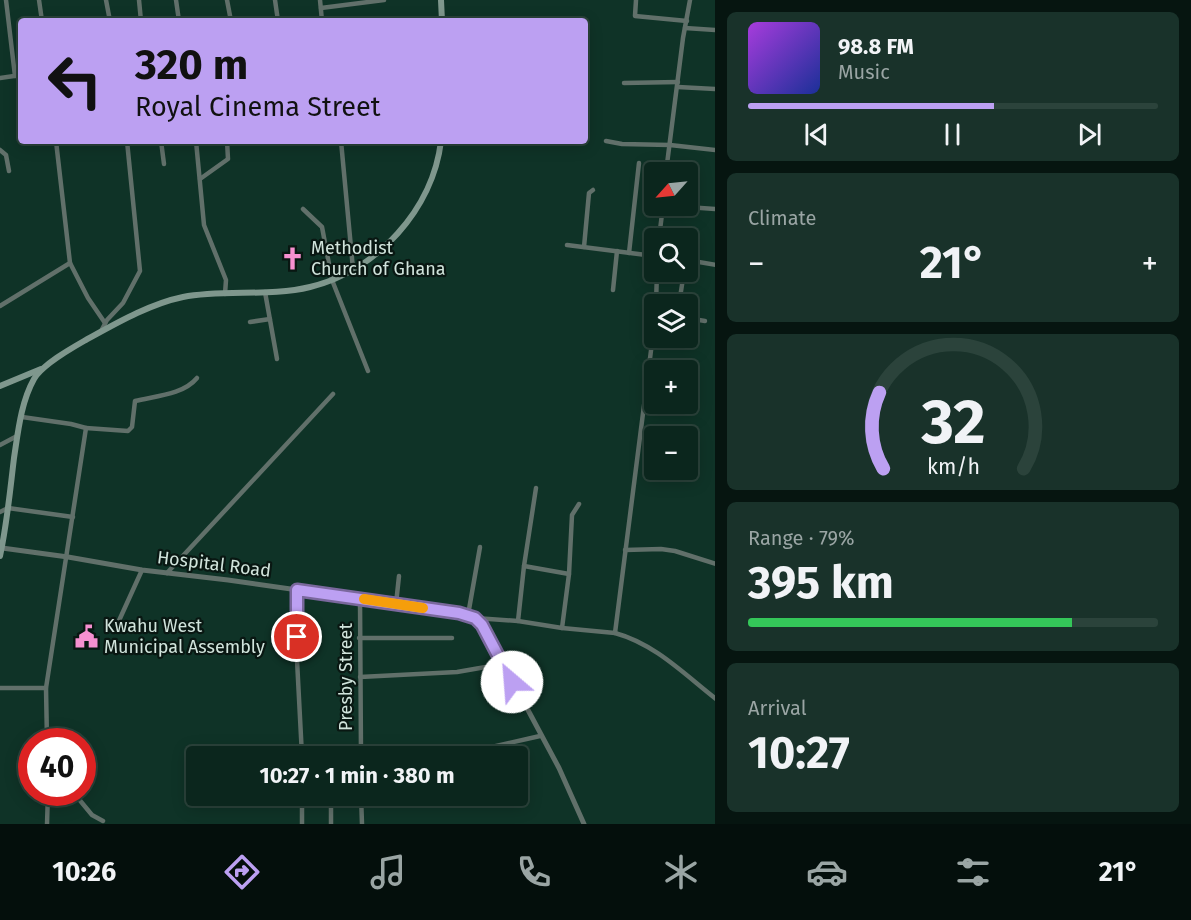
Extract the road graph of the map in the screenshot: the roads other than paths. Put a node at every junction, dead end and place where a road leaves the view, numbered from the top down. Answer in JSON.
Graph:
{"nodes":[{"id":1,"x":6,"y":0,"type":"edge"},
{"id":2,"x":39,"y":0,"type":"edge"},
{"id":3,"x":106,"y":0,"type":"edge"},
{"id":4,"x":139,"y":0,"type":"edge"},
{"id":5,"x":176,"y":0,"type":"edge"},
{"id":6,"x":227,"y":0,"type":"edge"},
{"id":7,"x":274,"y":0,"type":"edge"},
{"id":8,"x":320,"y":0,"type":"edge"},
{"id":9,"x":384,"y":0,"type":"edge"},
{"id":10,"x":441,"y":0,"type":"edge"},
{"id":11,"x":636,"y":0,"type":"edge"},
{"id":12,"x":690,"y":0,"type":"edge"},
{"id":13,"x":321,"y":8,"type":"junction"},
{"id":14,"x":42,"y":18,"type":"edge"},
{"id":15,"x":109,"y":18,"type":"edge"},
{"id":16,"x":141,"y":18,"type":"edge"},
{"id":17,"x":179,"y":18,"type":"edge"},
{"id":18,"x":230,"y":18,"type":"edge"},
{"id":19,"x":277,"y":18,"type":"edge"},
{"id":20,"x":322,"y":18,"type":"edge"},
{"id":21,"x":442,"y":18,"type":"edge"},
{"id":22,"x":687,"y":21,"type":"junction"},
{"id":23,"x":685,"y":28,"type":"junction"},
{"id":24,"x":715,"y":30,"type":"edge"},
{"id":25,"x":15,"y":76,"type":"junction"},
{"id":26,"x":18,"y":76,"type":"edge"},
{"id":27,"x":0,"y":78,"type":"edge"},
{"id":28,"x":624,"y":83,"type":"dead end"},
{"id":29,"x":678,"y":84,"type":"junction"},
{"id":30,"x":715,"y":89,"type":"edge"},
{"id":31,"x":606,"y":141,"type":"dead end"},
{"id":32,"x":56,"y":144,"type":"edge"},
{"id":33,"x":127,"y":144,"type":"edge"},
{"id":34,"x":161,"y":144,"type":"edge"},
{"id":35,"x":196,"y":144,"type":"edge"},
{"id":36,"x":227,"y":144,"type":"edge"},
{"id":37,"x":341,"y":144,"type":"edge"},
{"id":38,"x":440,"y":144,"type":"edge"},
{"id":39,"x":670,"y":145,"type":"junction"},
{"id":40,"x":0,"y":150,"type":"edge"},
{"id":41,"x":715,"y":150,"type":"edge"},
{"id":42,"x":667,"y":162,"type":"edge"},
{"id":43,"x":639,"y":163,"type":"dead end"},
{"id":44,"x":164,"y":164,"type":"dead end"},
{"id":45,"x":9,"y":171,"type":"dead end"},
{"id":46,"x":200,"y":179,"type":"junction"},
{"id":47,"x":593,"y":190,"type":"dead end"},
{"id":48,"x":698,"y":208,"type":"edge"},
{"id":49,"x":303,"y":209,"type":"dead end"},
{"id":50,"x":715,"y":209,"type":"edge"},
{"id":51,"x":567,"y":245,"type":"dead end"},
{"id":52,"x":584,"y":247,"type":"junction"},
{"id":53,"x":617,"y":251,"type":"junction"},
{"id":54,"x":629,"y":253,"type":"junction"},
{"id":55,"x":644,"y":255,"type":"edge"},
{"id":56,"x":698,"y":262,"type":"edge"},
{"id":57,"x":70,"y":263,"type":"junction"},
{"id":58,"x":715,"y":265,"type":"edge"},
{"id":59,"x":353,"y":269,"type":"junction"},
{"id":60,"x":332,"y":280,"type":"junction"},
{"id":61,"x":614,"y":290,"type":"dead end"},
{"id":62,"x":266,"y":292,"type":"junction"},
{"id":63,"x":225,"y":294,"type":"junction"},
{"id":64,"x":0,"y":306,"type":"edge"},
{"id":65,"x":270,"y":319,"type":"junction"},
{"id":66,"x":698,"y":320,"type":"edge"},
{"id":67,"x":705,"y":321,"type":"dead end"},
{"id":68,"x":250,"y":322,"type":"dead end"},
{"id":69,"x":105,"y":323,"type":"junction"},
{"id":70,"x":101,"y":332,"type":"junction"},
{"id":71,"x":651,"y":348,"type":"edge"},
{"id":72,"x":277,"y":359,"type":"dead end"},
{"id":73,"x":48,"y":366,"type":"junction"},
{"id":74,"x":368,"y":371,"type":"dead end"},
{"id":75,"x":197,"y":378,"type":"dead end"},
{"id":76,"x":0,"y":386,"type":"edge"},
{"id":77,"x":333,"y":394,"type":"dead end"},
{"id":78,"x":22,"y":417,"type":"junction"},
{"id":79,"x":86,"y":428,"type":"junction"},
{"id":80,"x":17,"y":436,"type":"junction"},
{"id":81,"x":0,"y":445,"type":"edge"},
{"id":82,"x":536,"y":488,"type":"dead end"},
{"id":83,"x":579,"y":504,"type":"dead end"},
{"id":84,"x":8,"y":508,"type":"junction"},
{"id":85,"x":0,"y":512,"type":"edge"},
{"id":86,"x":73,"y":518,"type":"junction"},
{"id":87,"x":480,"y":547,"type":"dead end"},
{"id":88,"x":2,"y":548,"type":"junction"},
{"id":89,"x":625,"y":550,"type":"junction"},
{"id":90,"x":0,"y":556,"type":"edge"},
{"id":91,"x":68,"y":557,"type":"junction"},
{"id":92,"x":715,"y":564,"type":"edge"},
{"id":93,"x":524,"y":566,"type":"junction"},
{"id":94,"x":142,"y":570,"type":"junction"},
{"id":95,"x":167,"y":573,"type":"junction"},
{"id":96,"x":569,"y":574,"type":"junction"},
{"id":97,"x":399,"y":576,"type":"dead end"},
{"id":98,"x":297,"y":590,"type":"junction"},
{"id":99,"x":360,"y":599,"type":"junction"},
{"id":100,"x":396,"y":604,"type":"junction"},
{"id":101,"x":468,"y":615,"type":"junction"},
{"id":102,"x":475,"y":618,"type":"junction"},
{"id":103,"x":518,"y":621,"type":"junction"},
{"id":104,"x":117,"y":625,"type":"dead end"},
{"id":105,"x":562,"y":628,"type":"junction"},
{"id":106,"x":615,"y":633,"type":"junction"},
{"id":107,"x":452,"y":638,"type":"dead end"},
{"id":108,"x":359,"y":639,"type":"junction"},
{"id":109,"x":503,"y":664,"type":"junction"},
{"id":110,"x":360,"y":677,"type":"junction"},
{"id":111,"x":0,"y":688,"type":"edge"},
{"id":112,"x":46,"y":688,"type":"junction"},
{"id":113,"x":715,"y":698,"type":"edge"},
{"id":114,"x":47,"y":728,"type":"edge"},
{"id":115,"x":540,"y":736,"type":"junction"},
{"id":116,"x":301,"y":746,"type":"edge"},
{"id":117,"x":361,"y":746,"type":"edge"},
{"id":118,"x":496,"y":746,"type":"edge"},
{"id":119,"x":48,"y":806,"type":"edge"},
{"id":120,"x":85,"y":806,"type":"edge"},
{"id":121,"x":302,"y":806,"type":"edge"},
{"id":122,"x":331,"y":806,"type":"edge"},
{"id":123,"x":361,"y":806,"type":"edge"},
{"id":124,"x":103,"y":821,"type":"dead end"},
{"id":125,"x":47,"y":824,"type":"edge"},
{"id":126,"x":302,"y":824,"type":"edge"},
{"id":127,"x":331,"y":824,"type":"edge"},
{"id":128,"x":362,"y":824,"type":"edge"},
{"id":129,"x":584,"y":824,"type":"edge"}],
"edges":[{"from":1,"to":25,"type":"street"},
{"from":2,"to":14,"type":"street"},
{"from":3,"to":15,"type":"street"},
{"from":4,"to":16,"type":"street"},
{"from":5,"to":17,"type":"street"},
{"from":6,"to":18,"type":"street"},
{"from":7,"to":19,"type":"street"},
{"from":8,"to":13,"type":"street"},
{"from":9,"to":13,"type":"street"},
{"from":10,"to":21,"type":"main road"},
{"from":11,"to":22,"type":"street"},
{"from":12,"to":22,"type":"street"},
{"from":13,"to":20,"type":"street"},
{"from":22,"to":23,"type":"street"},
{"from":23,"to":24,"type":"street"},
{"from":23,"to":29,"type":"street"},
{"from":25,"to":26,"type":"street"},
{"from":25,"to":27,"type":"street"},
{"from":28,"to":29,"type":"street"},
{"from":29,"to":30,"type":"street"},
{"from":29,"to":39,"type":"street"},
{"from":31,"to":39,"type":"street"},
{"from":32,"to":57,"type":"street"},
{"from":33,"to":69,"type":"street"},
{"from":34,"to":44,"type":"street"},
{"from":35,"to":46,"type":"street"},
{"from":36,"to":46,"type":"street"},
{"from":37,"to":59,"type":"street"},
{"from":38,"to":59,"type":"main road"},
{"from":39,"to":41,"type":"street"},
{"from":39,"to":42,"type":"street"},
{"from":40,"to":45,"type":"street"},
{"from":43,"to":54,"type":"street"},
{"from":46,"to":63,"type":"street"},
{"from":47,"to":52,"type":"street"},
{"from":48,"to":50,"type":"street"},
{"from":49,"to":60,"type":"street"},
{"from":51,"to":52,"type":"street"},
{"from":52,"to":53,"type":"street"},
{"from":53,"to":54,"type":"street"},
{"from":53,"to":61,"type":"street"},
{"from":54,"to":55,"type":"street"},
{"from":56,"to":58,"type":"street"},
{"from":57,"to":64,"type":"street"},
{"from":57,"to":69,"type":"street"},
{"from":59,"to":60,"type":"main road"},
{"from":60,"to":62,"type":"main road"},
{"from":60,"to":74,"type":"street"},
{"from":62,"to":63,"type":"main road"},
{"from":62,"to":65,"type":"street"},
{"from":63,"to":70,"type":"main road"},
{"from":65,"to":68,"type":"street"},
{"from":65,"to":72,"type":"street"},
{"from":66,"to":67,"type":"street"},
{"from":69,"to":70,"type":"street"},
{"from":70,"to":73,"type":"main road"},
{"from":71,"to":89,"type":"street"},
{"from":73,"to":76,"type":"main road"},
{"from":73,"to":78,"type":"main road"},
{"from":75,"to":79,"type":"street"},
{"from":77,"to":95,"type":"street"},
{"from":78,"to":79,"type":"street"},
{"from":78,"to":80,"type":"main road"},
{"from":79,"to":86,"type":"street"},
{"from":80,"to":81,"type":"street"},
{"from":80,"to":84,"type":"main road"},
{"from":82,"to":93,"type":"street"},
{"from":83,"to":96,"type":"street"},
{"from":84,"to":85,"type":"street"},
{"from":84,"to":86,"type":"street"},
{"from":84,"to":88,"type":"main road"},
{"from":86,"to":91,"type":"street"},
{"from":87,"to":101,"type":"street"},
{"from":88,"to":90,"type":"main road"},
{"from":88,"to":91,"type":"street","name":"Hospital Road"},
{"from":89,"to":92,"type":"street"},
{"from":89,"to":106,"type":"street"},
{"from":91,"to":94,"type":"street","name":"Hospital Road"},
{"from":91,"to":112,"type":"street"},
{"from":93,"to":96,"type":"street"},
{"from":93,"to":103,"type":"street"},
{"from":94,"to":95,"type":"street","name":"Hospital Road"},
{"from":94,"to":104,"type":"street"},
{"from":95,"to":98,"type":"street","name":"Hospital Road"},
{"from":96,"to":105,"type":"street"},
{"from":97,"to":100,"type":"street"},
{"from":98,"to":99,"type":"street","name":"Hospital Road"},
{"from":98,"to":116,"type":"street"},
{"from":99,"to":100,"type":"street","name":"Hospital Road"},
{"from":99,"to":108,"type":"street","name":"Presby Street"},
{"from":100,"to":101,"type":"street","name":"Hospital Road"},
{"from":101,"to":102,"type":"street","name":"Hospital Road"},
{"from":102,"to":103,"type":"street"},
{"from":102,"to":109,"type":"street"},
{"from":103,"to":105,"type":"street"},
{"from":105,"to":106,"type":"street"},
{"from":106,"to":113,"type":"street"},
{"from":107,"to":108,"type":"street"},
{"from":108,"to":110,"type":"street","name":"Presby Street"},
{"from":109,"to":110,"type":"street"},
{"from":109,"to":115,"type":"street"},
{"from":110,"to":117,"type":"street","name":"Presby Street"},
{"from":111,"to":112,"type":"street"},
{"from":112,"to":114,"type":"street"},
{"from":115,"to":118,"type":"street"},
{"from":115,"to":129,"type":"street"},
{"from":119,"to":125,"type":"street"},
{"from":120,"to":124,"type":"street"},
{"from":121,"to":126,"type":"street"},
{"from":122,"to":127,"type":"street"},
{"from":123,"to":128,"type":"street"}]}
